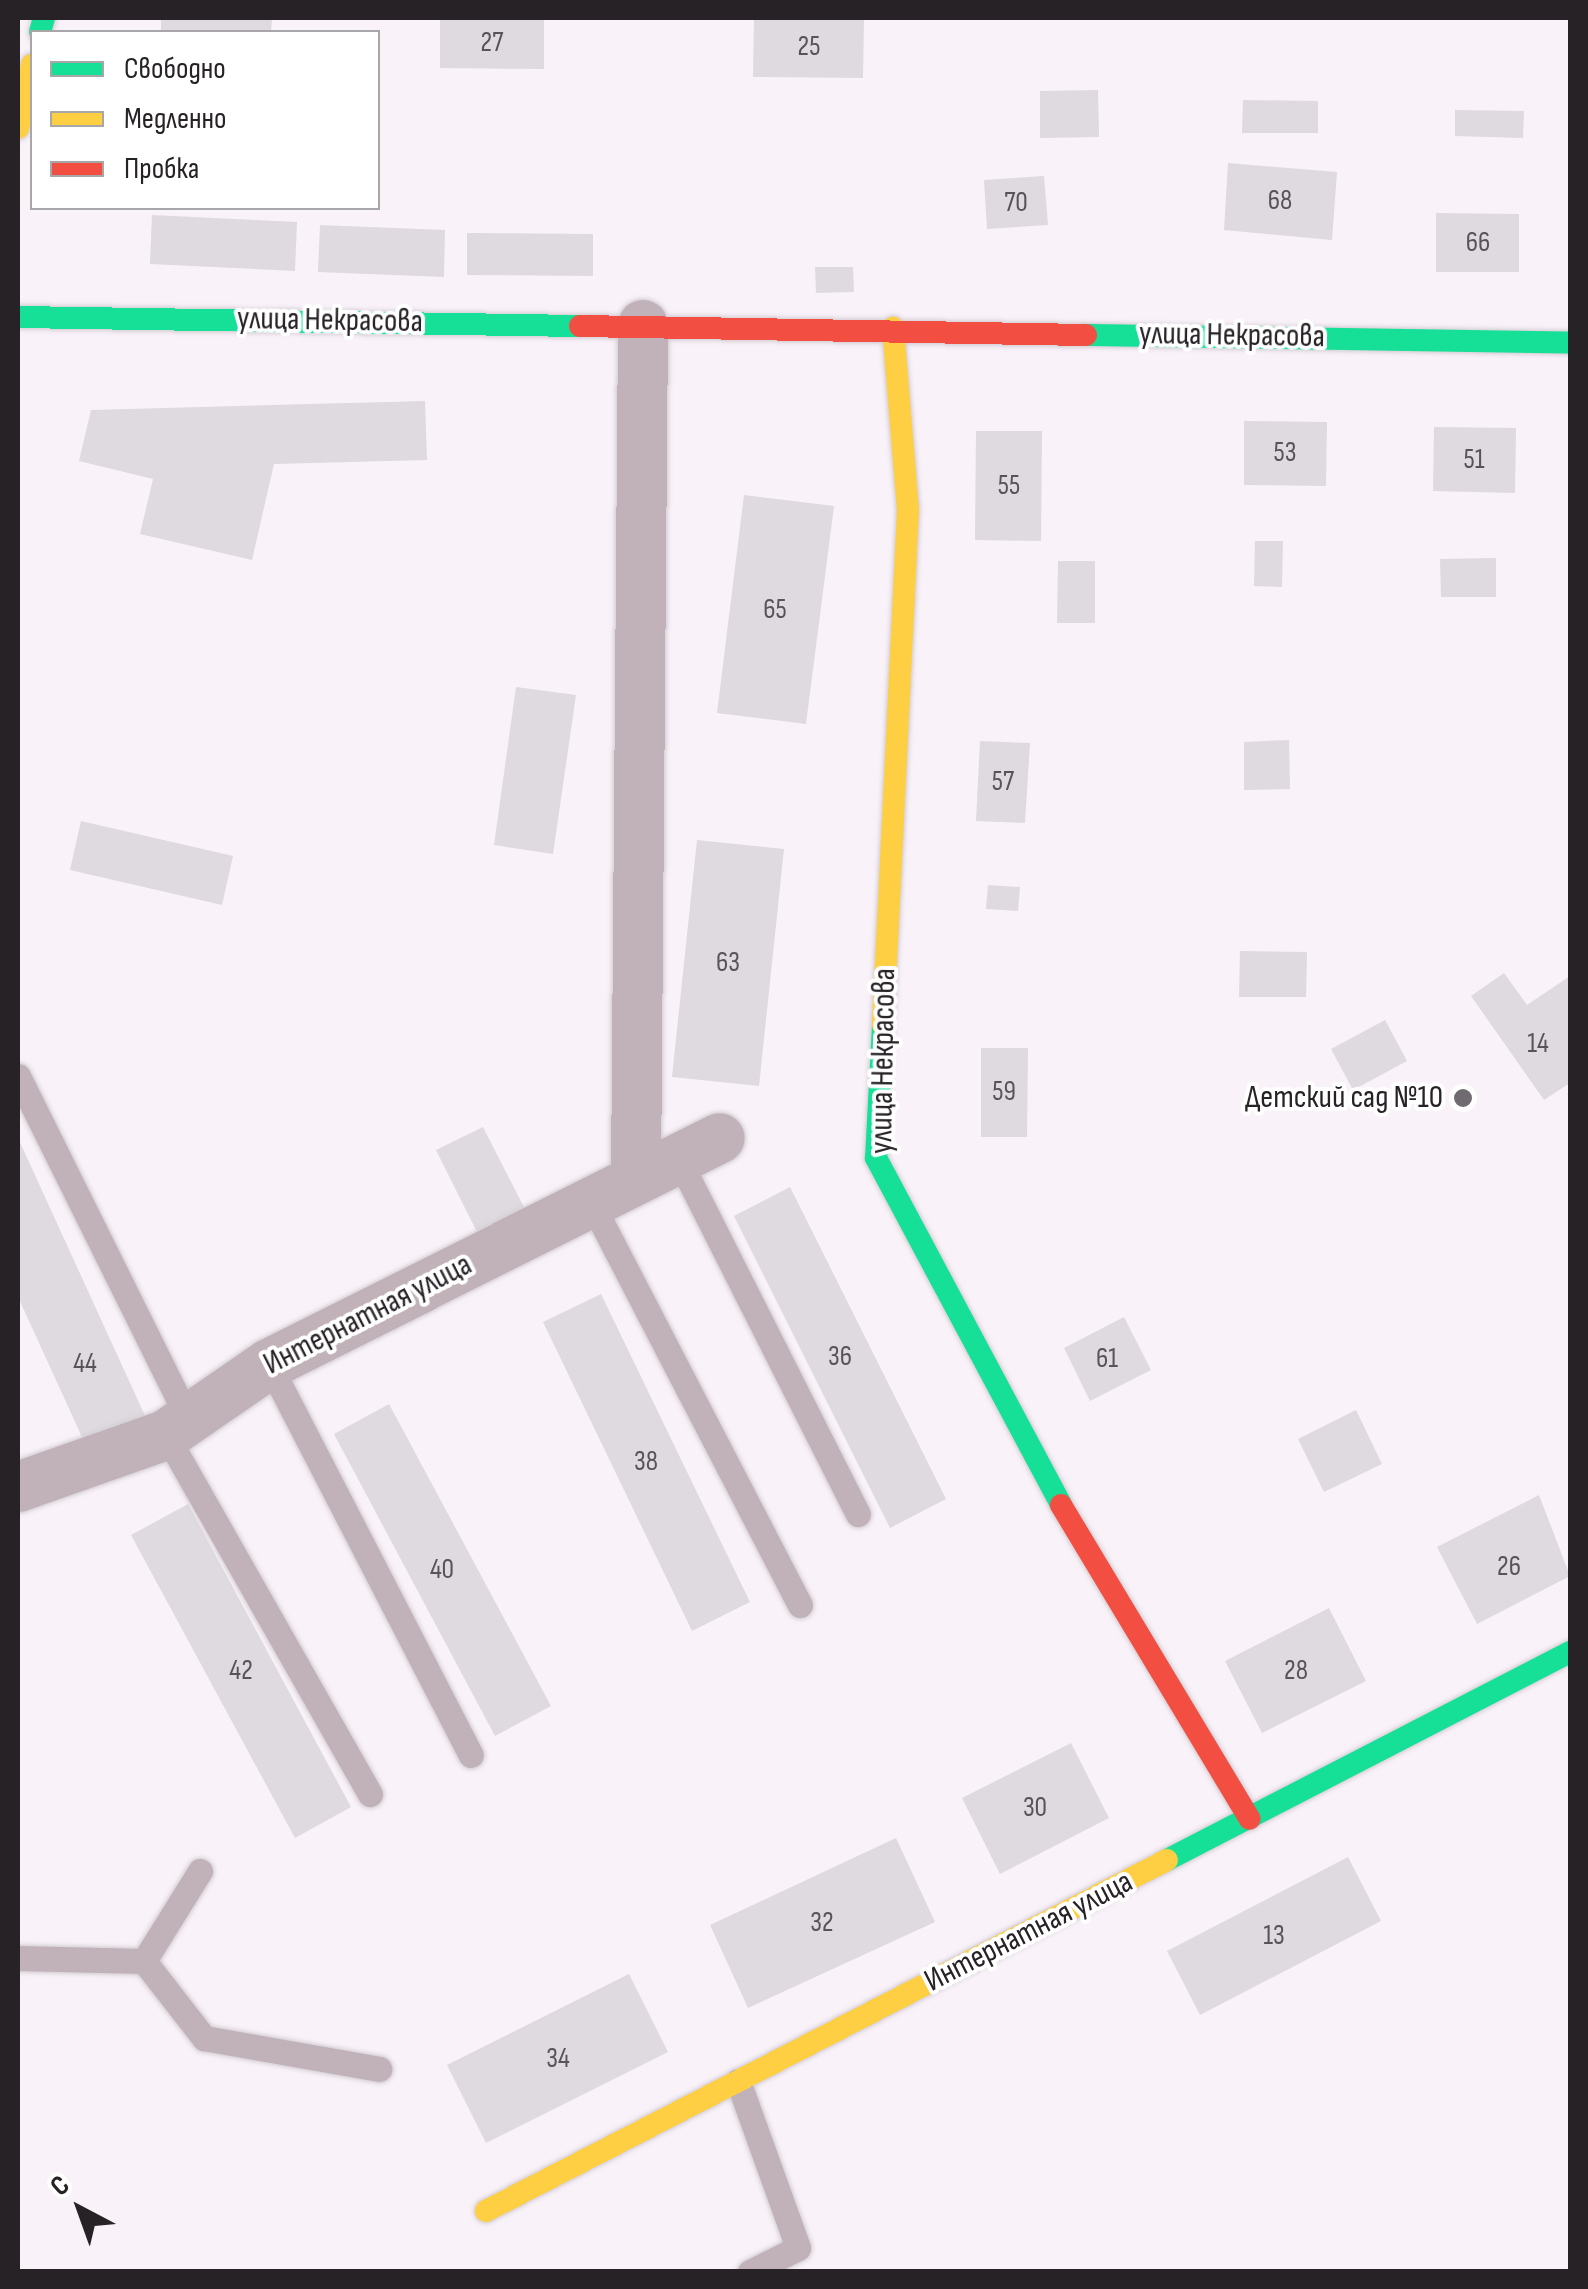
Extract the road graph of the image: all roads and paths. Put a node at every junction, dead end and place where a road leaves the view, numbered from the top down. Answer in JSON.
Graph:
{"nodes":[{"id":1,"x":30,"y":74,"type":"edge"},
{"id":2,"x":18,"y":128,"type":"edge"},
{"id":3,"x":18,"y":317,"type":"edge"},
{"id":4,"x":643,"y":325,"type":"junction"},
{"id":5,"x":893,"y":328,"type":"junction"},
{"id":6,"x":1570,"y":344,"type":"edge"},
{"id":7,"x":18,"y":1076,"type":"edge"},
{"id":8,"x":678,"y":1158,"type":"junction"},
{"id":9,"x":590,"y":1202,"type":"junction"},
{"id":10,"x":268,"y":1364,"type":"junction"},
{"id":11,"x":177,"y":1425,"type":"junction"},
{"id":12,"x":18,"y":1487,"type":"edge"},
{"id":13,"x":858,"y":1514,"type":"dead end"},
{"id":14,"x":800,"y":1604,"type":"dead end"},
{"id":15,"x":1570,"y":1652,"type":"edge"},
{"id":16,"x":470,"y":1755,"type":"dead end"},
{"id":17,"x":370,"y":1794,"type":"dead end"},
{"id":18,"x":1250,"y":1819,"type":"junction"},
{"id":19,"x":200,"y":1870,"type":"dead end"},
{"id":20,"x":18,"y":1958,"type":"edge"},
{"id":21,"x":144,"y":1962,"type":"junction"},
{"id":22,"x":379,"y":2070,"type":"dead end"},
{"id":23,"x":738,"y":2082,"type":"junction"},
{"id":24,"x":486,"y":2211,"type":"dead end"},
{"id":25,"x":750,"y":2272,"type":"edge"}],
"edges":[{"from":1,"to":2,"type":"street"},
{"from":3,"to":4,"type":"street","name":"улица Некрасова"},
{"from":4,"to":5,"type":"street","name":"улица Некрасова"},
{"from":4,"to":8,"type":"street"},
{"from":5,"to":6,"type":"street","name":"улица Некрасова"},
{"from":5,"to":18,"type":"street","name":"улица Некрасова"},
{"from":7,"to":11,"type":"lane"},
{"from":8,"to":9,"type":"street","name":"Интернатная улица"},
{"from":8,"to":13,"type":"lane"},
{"from":9,"to":10,"type":"street","name":"Интернатная улица"},
{"from":9,"to":14,"type":"lane"},
{"from":10,"to":11,"type":"street","name":"Интернатная улица"},
{"from":10,"to":16,"type":"lane"},
{"from":11,"to":12,"type":"street","name":"Интернатная улица"},
{"from":11,"to":17,"type":"lane"},
{"from":15,"to":18,"type":"street","name":"Интернатная улица"},
{"from":18,"to":23,"type":"street","name":"Интернатная улица"},
{"from":19,"to":21,"type":"lane"},
{"from":20,"to":21,"type":"lane"},
{"from":21,"to":22,"type":"lane"},
{"from":23,"to":24,"type":"street","name":"Интернатная улица"},
{"from":23,"to":25,"type":"lane"}]}
